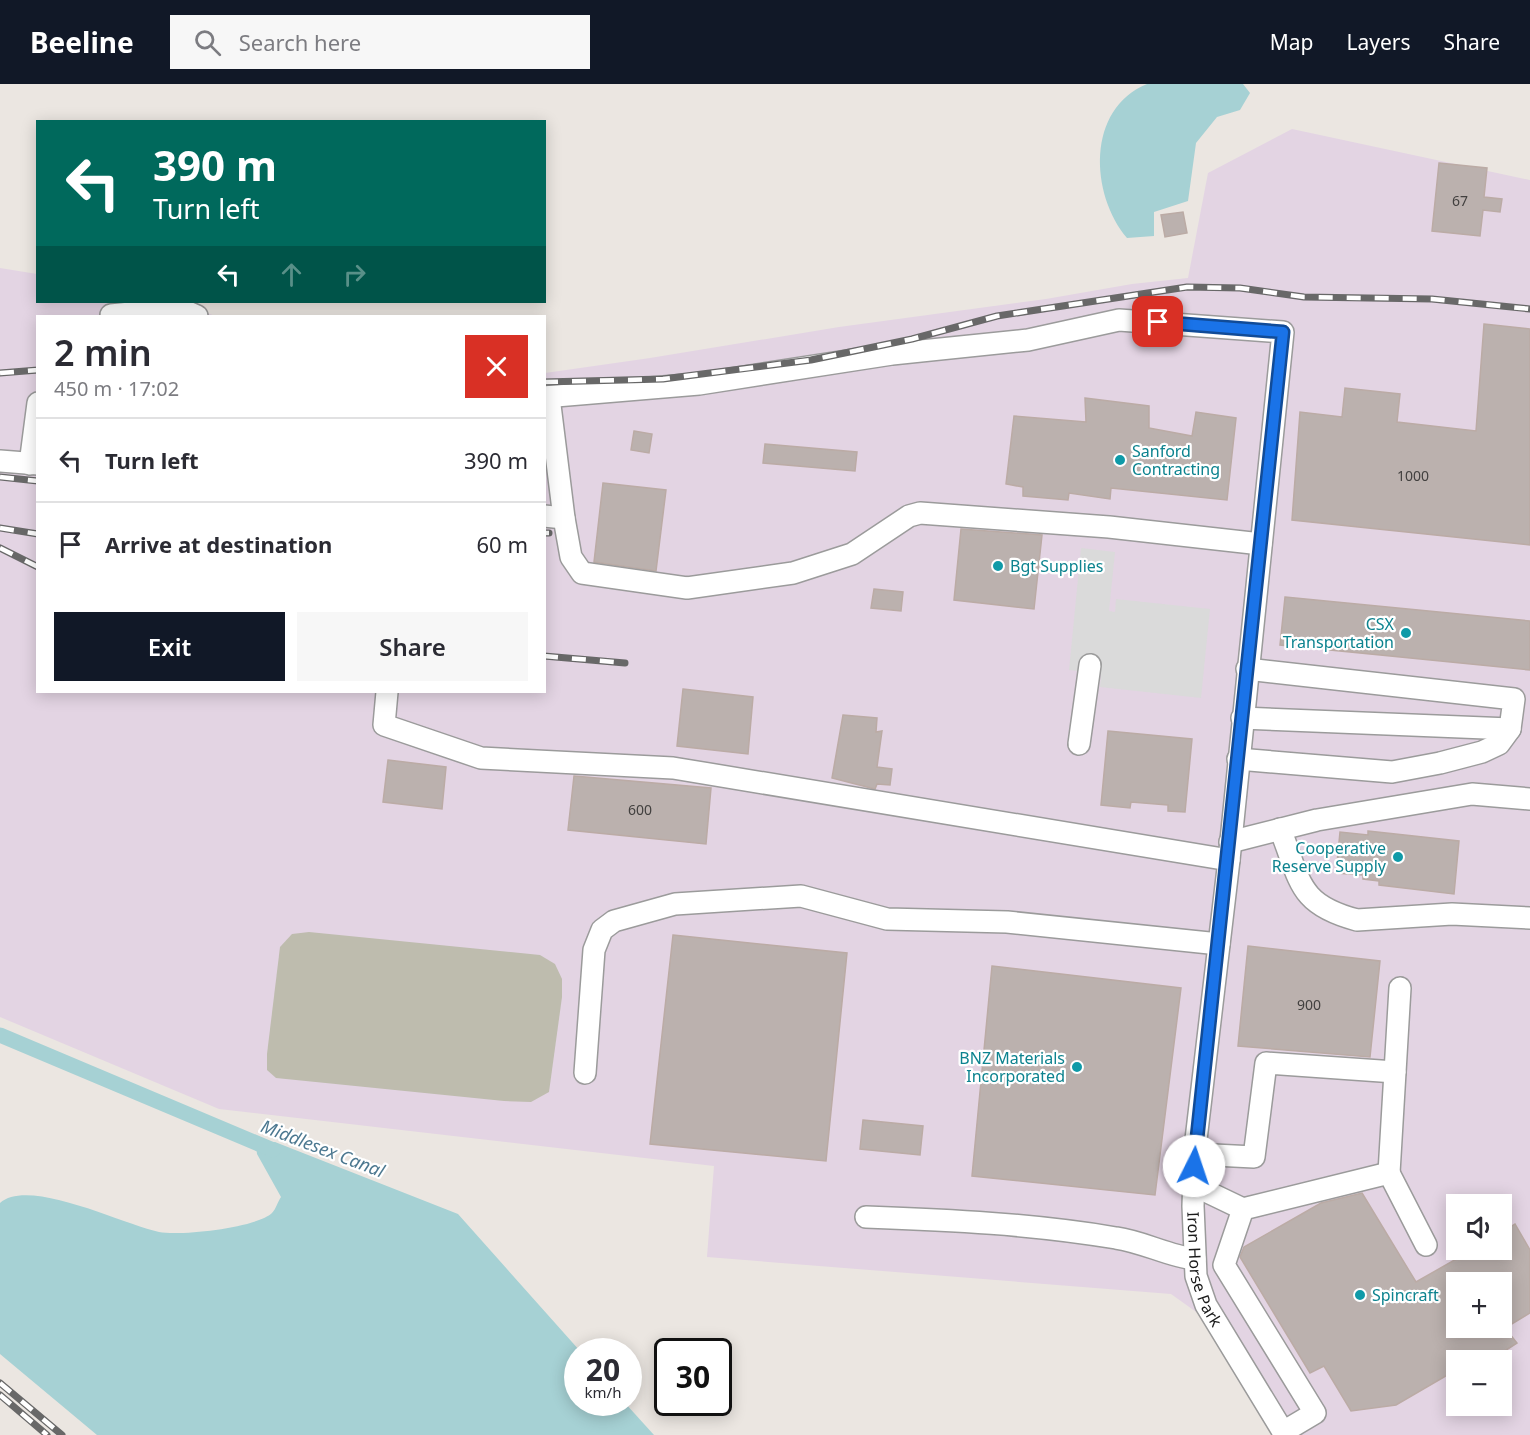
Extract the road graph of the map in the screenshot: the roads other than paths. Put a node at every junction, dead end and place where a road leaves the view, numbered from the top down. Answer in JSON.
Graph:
{"nodes":[{"id":1,"x":111,"y":311,"type":"edge"},
{"id":2,"x":195,"y":315,"type":"edge"},
{"id":3,"x":547,"y":397,"type":"edge"},
{"id":4,"x":36,"y":434,"type":"edge"},
{"id":5,"x":0,"y":461,"type":"edge"},
{"id":6,"x":34,"y":464,"type":"edge"},
{"id":7,"x":554,"y":517,"type":"edge"},
{"id":8,"x":1261,"y":543,"type":"junction"},
{"id":9,"x":1090,"y":665,"type":"dead end"},
{"id":10,"x":1247,"y":669,"type":"junction"},
{"id":11,"x":387,"y":693,"type":"edge"},
{"id":12,"x":1242,"y":718,"type":"junction"},
{"id":13,"x":1510,"y":729,"type":"junction"},
{"id":14,"x":1079,"y":744,"type":"dead end"},
{"id":15,"x":1238,"y":759,"type":"junction"},
{"id":16,"x":1530,"y":799,"type":"edge"},
{"id":17,"x":1280,"y":829,"type":"junction"},
{"id":18,"x":1229,"y":851,"type":"junction"},
{"id":19,"x":1530,"y":918,"type":"edge"},
{"id":20,"x":1219,"y":944,"type":"junction"},
{"id":21,"x":1400,"y":988,"type":"dead end"},
{"id":22,"x":1395,"y":1072,"type":"junction"},
{"id":23,"x":585,"y":1073,"type":"dead end"},
{"id":24,"x":1194,"y":1154,"type":"junction"},
{"id":25,"x":1389,"y":1173,"type":"junction"},
{"id":26,"x":1193,"y":1185,"type":"junction"},
{"id":27,"x":1243,"y":1209,"type":"junction"},
{"id":28,"x":866,"y":1217,"type":"dead end"},
{"id":29,"x":1426,"y":1245,"type":"dead end"},
{"id":30,"x":1195,"y":1259,"type":"junction"},
{"id":31,"x":1284,"y":1434,"type":"edge"}],
"edges":[{"from":1,"to":2,"type":"street"},
{"from":3,"to":7,"type":"street"},
{"from":3,"to":8,"type":"street","name":"Iron Horse Park"},
{"from":4,"to":6,"type":"street"},
{"from":5,"to":6,"type":"street"},
{"from":7,"to":8,"type":"street"},
{"from":8,"to":10,"type":"street","name":"Iron Horse Park"},
{"from":9,"to":14,"type":"street"},
{"from":10,"to":12,"type":"street","name":"Iron Horse Park"},
{"from":10,"to":13,"type":"street"},
{"from":11,"to":18,"type":"street"},
{"from":12,"to":13,"type":"street"},
{"from":12,"to":15,"type":"street","name":"Iron Horse Park"},
{"from":13,"to":15,"type":"street"},
{"from":15,"to":18,"type":"street","name":"Iron Horse Park"},
{"from":16,"to":17,"type":"street"},
{"from":17,"to":18,"type":"street"},
{"from":17,"to":19,"type":"street"},
{"from":18,"to":20,"type":"street","name":"Iron Horse Park"},
{"from":20,"to":23,"type":"street"},
{"from":20,"to":24,"type":"street","name":"Iron Horse Park"},
{"from":21,"to":22,"type":"street"},
{"from":22,"to":24,"type":"street"},
{"from":22,"to":25,"type":"street"},
{"from":24,"to":26,"type":"street","name":"Iron Horse Park"},
{"from":25,"to":27,"type":"street"},
{"from":25,"to":29,"type":"street"},
{"from":26,"to":27,"type":"street"},
{"from":26,"to":30,"type":"street","name":"Iron Horse Park"},
{"from":27,"to":31,"type":"street"},
{"from":28,"to":30,"type":"street"},
{"from":30,"to":31,"type":"street","name":"Iron Horse Park"}]}
